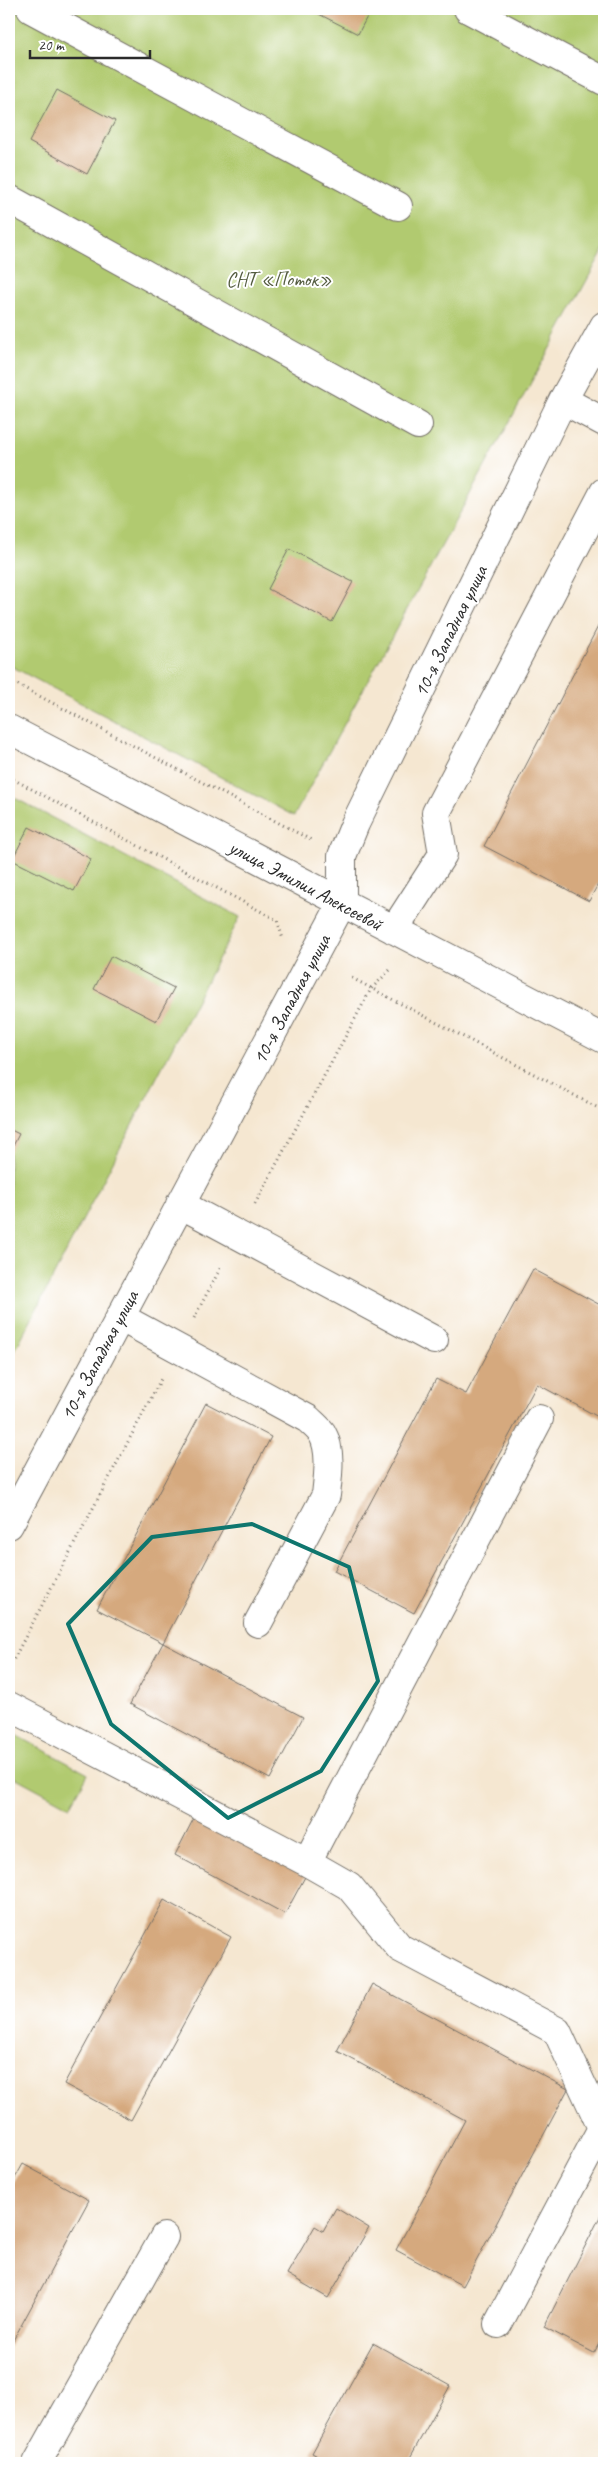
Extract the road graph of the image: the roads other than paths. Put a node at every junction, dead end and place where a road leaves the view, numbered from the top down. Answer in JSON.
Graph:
{"nodes":[{"id":1,"x":31,"y":9,"type":"edge"},
{"id":2,"x":468,"y":9,"type":"edge"},
{"id":3,"x":604,"y":81,"type":"edge"},
{"id":4,"x":9,"y":199,"type":"edge"},
{"id":5,"x":398,"y":206,"type":"dead end"},
{"id":6,"x":604,"y":326,"type":"edge"},
{"id":7,"x":563,"y":400,"type":"junction"},
{"id":8,"x":604,"y":422,"type":"edge"},
{"id":9,"x":418,"y":425,"type":"dead end"},
{"id":10,"x":604,"y":492,"type":"edge"},
{"id":11,"x":9,"y":729,"type":"edge"},
{"id":12,"x":342,"y":903,"type":"junction"},
{"id":13,"x":394,"y":930,"type":"junction"},
{"id":14,"x":602,"y":1034,"type":"edge"},
{"id":15,"x":180,"y":1204,"type":"junction"},
{"id":16,"x":120,"y":1317,"type":"junction"},
{"id":17,"x":434,"y":1340,"type":"dead end"},
{"id":18,"x":539,"y":1419,"type":"dead end"},
{"id":19,"x":9,"y":1525,"type":"edge"},
{"id":20,"x":258,"y":1623,"type":"dead end"},
{"id":21,"x":9,"y":1706,"type":"edge"},
{"id":22,"x":307,"y":1862,"type":"junction"},
{"id":23,"x":164,"y":2236,"type":"dead end"},
{"id":24,"x":498,"y":2324,"type":"dead end"},
{"id":25,"x":37,"y":2463,"type":"edge"}],
"edges":[{"from":1,"to":5,"type":"street"},
{"from":2,"to":3,"type":"street"},
{"from":4,"to":9,"type":"street"},
{"from":6,"to":7,"type":"street","name":"10-я Западная улица"},
{"from":7,"to":8,"type":"street"},
{"from":7,"to":12,"type":"street","name":"10-я Западная улица"},
{"from":10,"to":13,"type":"street"},
{"from":11,"to":12,"type":"street","name":"улица Эмилии Алексеевой"},
{"from":12,"to":13,"type":"street","name":"улица Эмилии Алексеевой"},
{"from":12,"to":15,"type":"street","name":"10-я Западная улица"},
{"from":13,"to":14,"type":"street","name":"улица Эмилии Алексеевой"},
{"from":15,"to":16,"type":"street","name":"10-я Западная улица"},
{"from":15,"to":17,"type":"street"},
{"from":16,"to":19,"type":"street","name":"10-я Западная улица"},
{"from":16,"to":20,"type":"street"},
{"from":18,"to":22,"type":"street"},
{"from":21,"to":22,"type":"street"},
{"from":22,"to":24,"type":"street"},
{"from":23,"to":25,"type":"street"}]}
